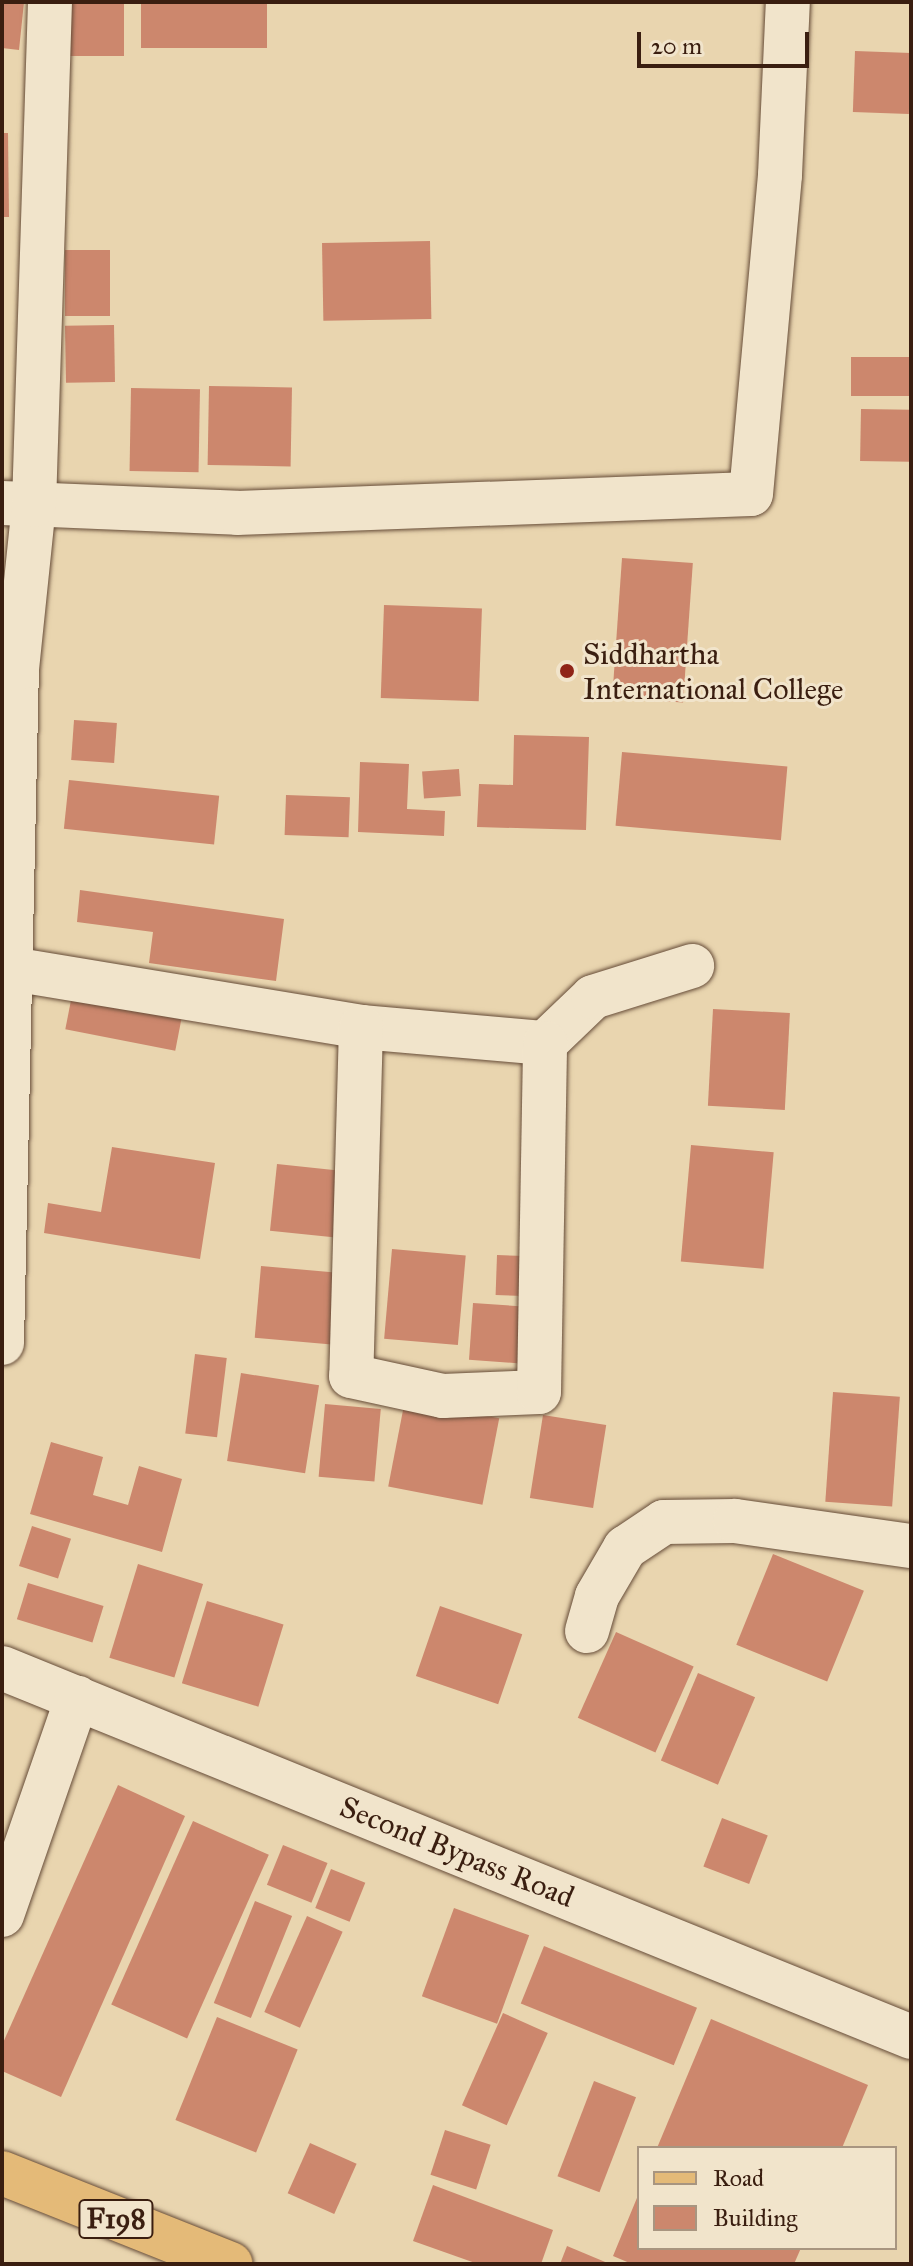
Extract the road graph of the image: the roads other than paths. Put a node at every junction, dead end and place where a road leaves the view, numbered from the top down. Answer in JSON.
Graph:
{"nodes":[{"id":1,"x":50,"y":2,"type":"edge"},
{"id":2,"x":788,"y":2,"type":"edge"},
{"id":3,"x":18,"y":504,"type":"edge"},
{"id":4,"x":692,"y":966,"type":"dead end"},
{"id":5,"x":12,"y":969,"type":"junction"},
{"id":6,"x":361,"y":1027,"type":"junction"},
{"id":7,"x":545,"y":1043,"type":"junction"},
{"id":8,"x":2,"y":1343,"type":"edge"},
{"id":9,"x":911,"y":1546,"type":"edge"},
{"id":10,"x":587,"y":1631,"type":"dead end"},
{"id":11,"x":2,"y":1668,"type":"edge"},
{"id":12,"x":77,"y":1698,"type":"junction"},
{"id":13,"x":2,"y":1915,"type":"edge"},
{"id":14,"x":911,"y":2037,"type":"edge"},
{"id":15,"x":2,"y":2173,"type":"edge"},
{"id":16,"x":231,"y":2264,"type":"edge"}],
"edges":[{"from":1,"to":3,"type":"street"},
{"from":2,"to":3,"type":"street"},
{"from":3,"to":5,"type":"street"},
{"from":4,"to":7,"type":"street"},
{"from":5,"to":6,"type":"street"},
{"from":5,"to":8,"type":"street"},
{"from":6,"to":7,"type":"street"},
{"from":6,"to":7,"type":"street"},
{"from":9,"to":10,"type":"street"},
{"from":11,"to":12,"type":"street","name":"Second Bypass Road"},
{"from":12,"to":13,"type":"street"},
{"from":12,"to":14,"type":"street","name":"Second Bypass Road"},
{"from":15,"to":16,"type":"main road","number":"F198"}]}
